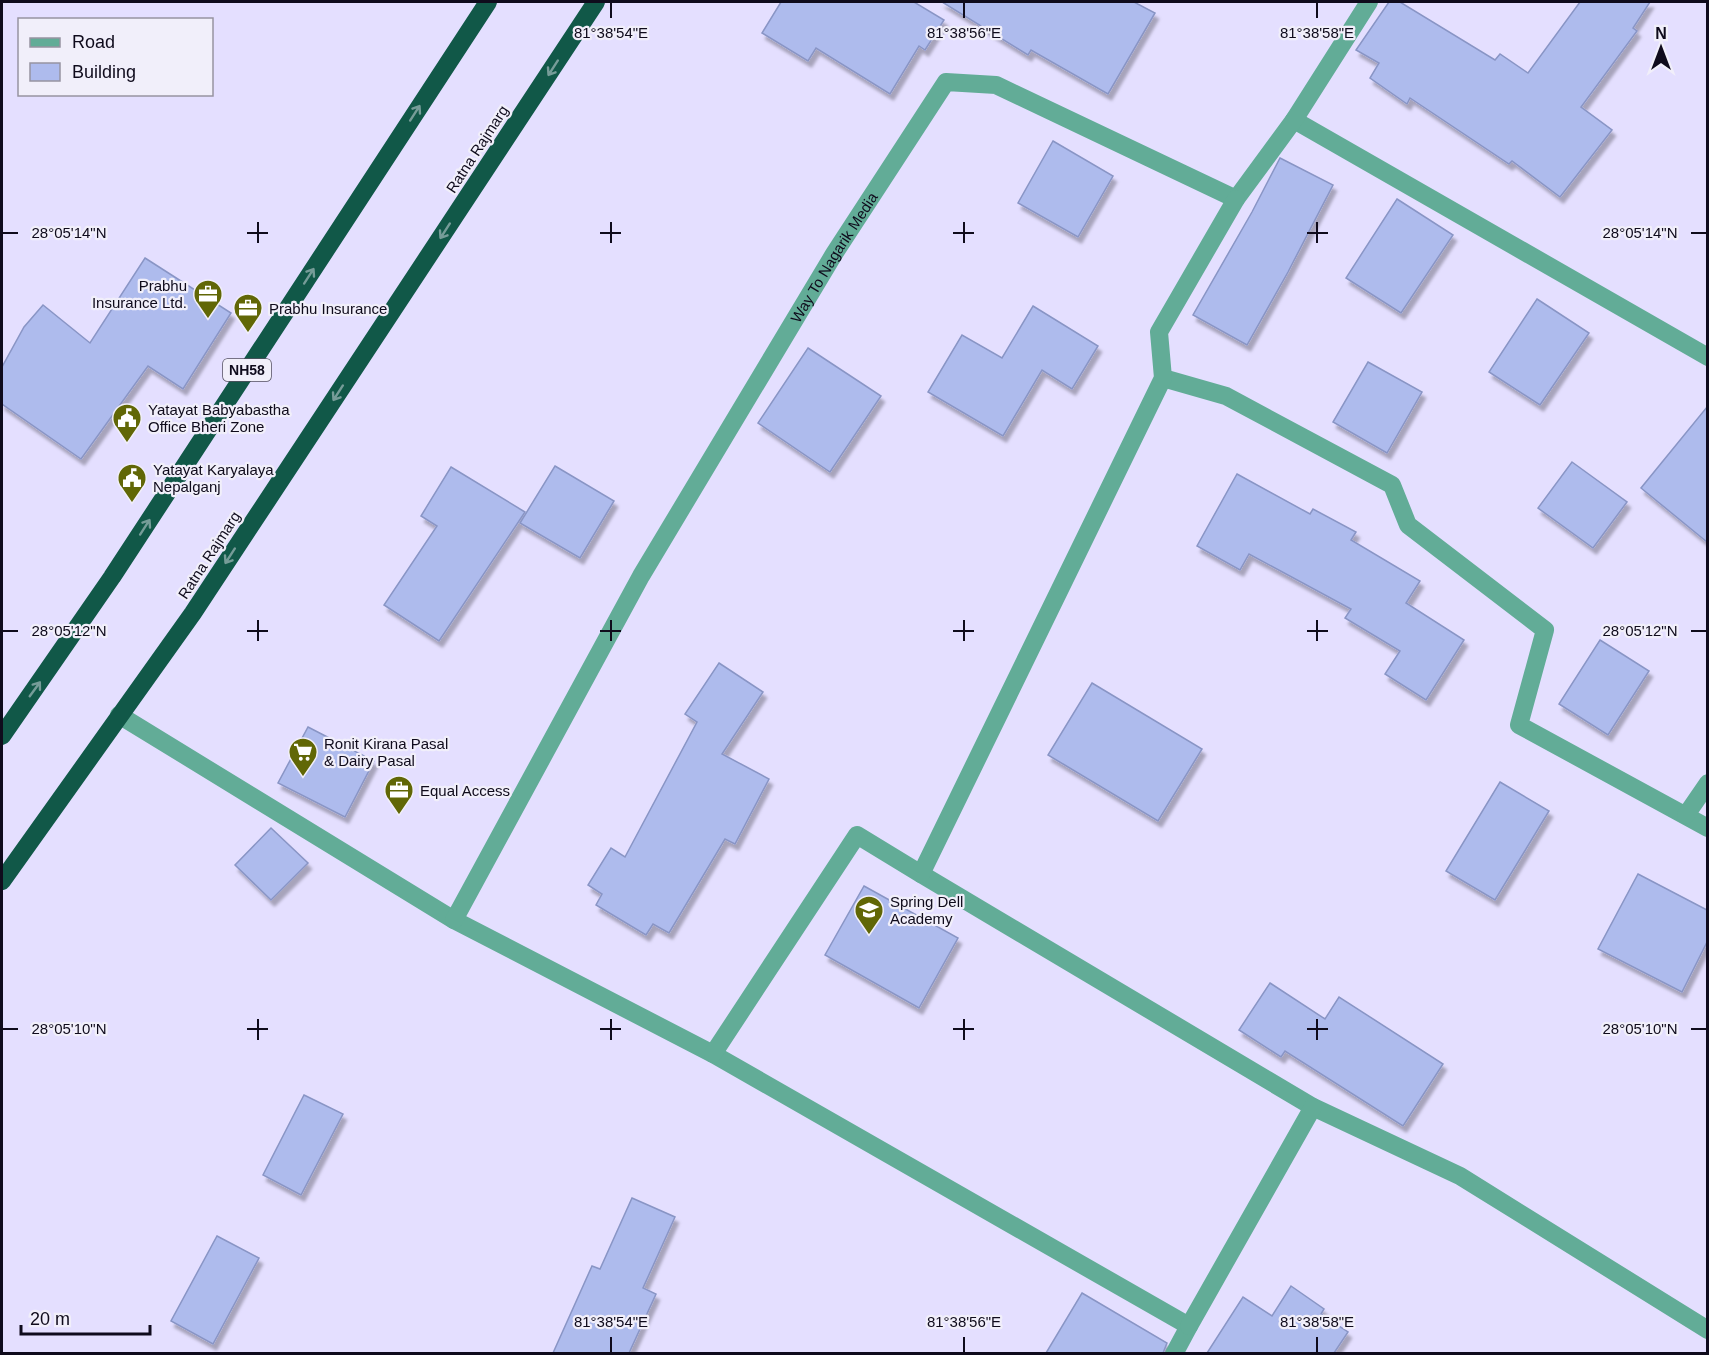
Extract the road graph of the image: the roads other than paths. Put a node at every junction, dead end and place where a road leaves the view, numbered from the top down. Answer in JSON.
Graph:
{"nodes":[{"id":1,"x":488,"y":2,"type":"edge"},
{"id":2,"x":597,"y":2,"type":"edge"},
{"id":3,"x":1369,"y":2,"type":"edge"},
{"id":4,"x":1294,"y":120,"type":"junction"},
{"id":5,"x":1236,"y":199,"type":"junction"},
{"id":6,"x":1707,"y":357,"type":"edge"},
{"id":7,"x":1163,"y":378,"type":"junction"},
{"id":8,"x":119,"y":715,"type":"junction"},
{"id":9,"x":2,"y":736,"type":"edge"},
{"id":10,"x":1707,"y":783,"type":"edge"},
{"id":11,"x":1686,"y":815,"type":"junction"},
{"id":12,"x":1707,"y":828,"type":"edge"},
{"id":13,"x":921,"y":874,"type":"junction"},
{"id":14,"x":2,"y":881,"type":"edge"},
{"id":15,"x":454,"y":920,"type":"junction"},
{"id":16,"x":713,"y":1054,"type":"junction"},
{"id":17,"x":1313,"y":1107,"type":"junction"},
{"id":18,"x":1189,"y":1326,"type":"junction"},
{"id":19,"x":1707,"y":1329,"type":"edge"},
{"id":20,"x":1174,"y":1353,"type":"edge"}],
"edges":[{"from":9,"to":1,"type":"highway","number":"NH58","one_way":true},
{"from":2,"to":8,"type":"highway","name":"Ratna Rajmarg","one_way":true},
{"from":3,"to":4,"type":"street"},
{"from":4,"to":5,"type":"street"},
{"from":4,"to":6,"type":"street"},
{"from":5,"to":7,"type":"street"},
{"from":5,"to":15,"type":"street","name":"Way To Nagarik Media"},
{"from":7,"to":11,"type":"street"},
{"from":7,"to":13,"type":"street"},
{"from":8,"to":14,"type":"highway","name":"Ratna Rajmarg"},
{"from":8,"to":15,"type":"street"},
{"from":10,"to":11,"type":"street"},
{"from":11,"to":12,"type":"street"},
{"from":13,"to":16,"type":"street"},
{"from":13,"to":17,"type":"street"},
{"from":15,"to":16,"type":"street"},
{"from":16,"to":18,"type":"street"},
{"from":17,"to":18,"type":"street"},
{"from":17,"to":19,"type":"street"},
{"from":18,"to":20,"type":"street"}]}
